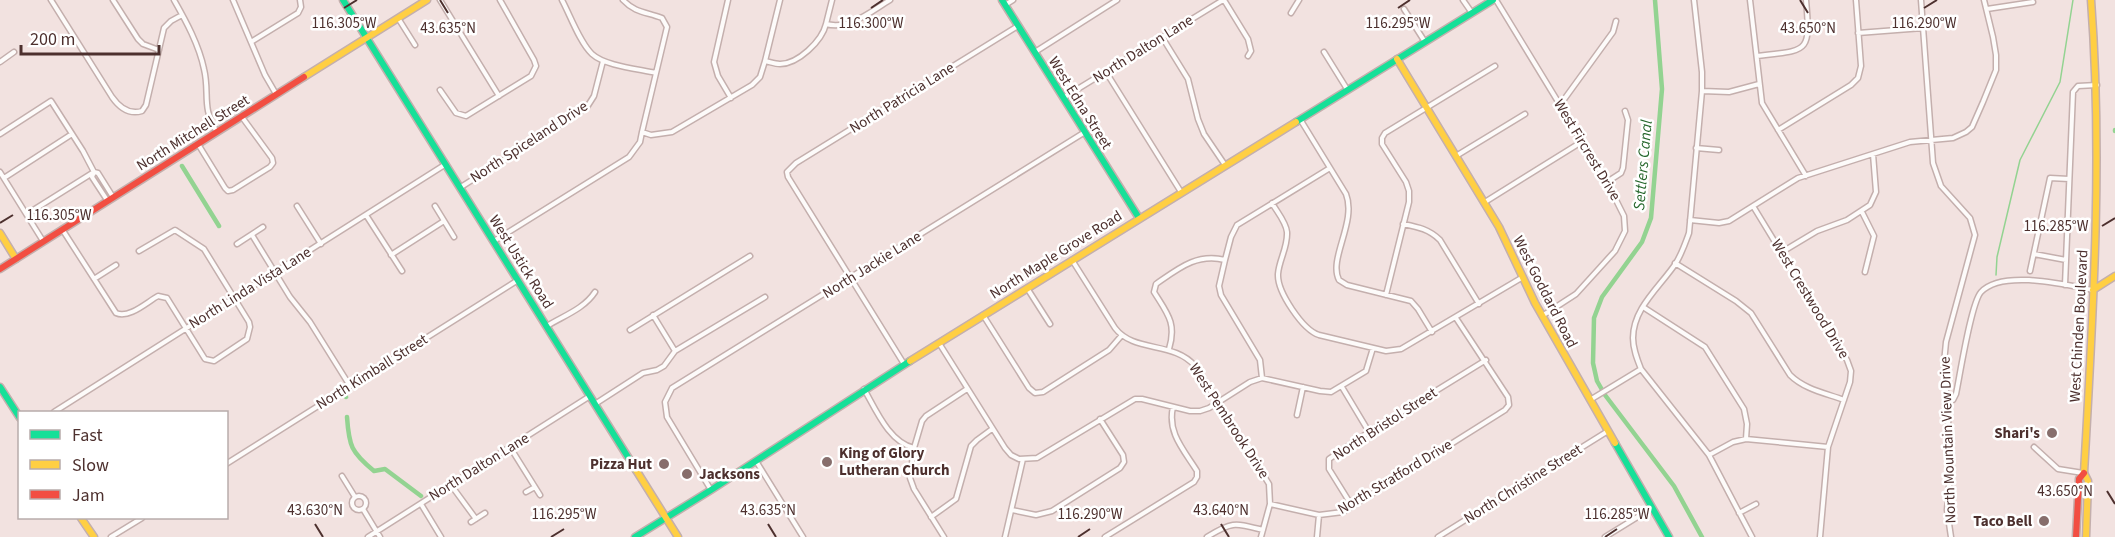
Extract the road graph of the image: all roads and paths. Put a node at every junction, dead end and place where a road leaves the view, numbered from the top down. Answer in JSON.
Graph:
{"nodes":[{"id":1,"x":51,"y":0,"type":"edge"},
{"id":2,"x":113,"y":0,"type":"edge"},
{"id":3,"x":174,"y":0,"type":"edge"},
{"id":4,"x":233,"y":0,"type":"edge"},
{"id":5,"x":300,"y":0,"type":"edge"},
{"id":6,"x":343,"y":0,"type":"edge"},
{"id":7,"x":427,"y":0,"type":"edge"},
{"id":8,"x":440,"y":0,"type":"edge"},
{"id":9,"x":500,"y":0,"type":"edge"},
{"id":10,"x":562,"y":0,"type":"edge"},
{"id":11,"x":623,"y":0,"type":"edge"},
{"id":12,"x":728,"y":0,"type":"edge"},
{"id":13,"x":780,"y":0,"type":"edge"},
{"id":14,"x":832,"y":0,"type":"edge"},
{"id":15,"x":890,"y":0,"type":"edge"},
{"id":16,"x":1013,"y":0,"type":"edge"},
{"id":17,"x":1117,"y":0,"type":"edge"},
{"id":18,"x":1224,"y":0,"type":"edge"},
{"id":19,"x":1299,"y":0,"type":"edge"},
{"id":20,"x":1463,"y":0,"type":"edge"},
{"id":21,"x":1495,"y":0,"type":"edge"},
{"id":22,"x":1694,"y":0,"type":"edge"},
{"id":23,"x":1750,"y":0,"type":"edge"},
{"id":24,"x":1806,"y":0,"type":"edge"},
{"id":25,"x":1856,"y":0,"type":"edge"},
{"id":26,"x":1921,"y":0,"type":"edge"},
{"id":27,"x":1984,"y":0,"type":"edge"},
{"id":28,"x":2091,"y":0,"type":"edge"},
{"id":29,"x":1003,"y":2,"type":"edge"},
{"id":30,"x":2032,"y":2,"type":"dead end"},
{"id":31,"x":1404,"y":9,"type":"dead end"},
{"id":32,"x":1987,"y":9,"type":"junction"},
{"id":33,"x":1291,"y":13,"type":"dead end"},
{"id":34,"x":1472,"y":13,"type":"junction"},
{"id":35,"x":182,"y":15,"type":"junction"},
{"id":36,"x":398,"y":18,"type":"junction"},
{"id":37,"x":1616,"y":21,"type":"dead end"},
{"id":38,"x":826,"y":24,"type":"junction"},
{"id":39,"x":1018,"y":26,"type":"junction"},
{"id":40,"x":1923,"y":28,"type":"junction"},
{"id":41,"x":1858,"y":33,"type":"junction"},
{"id":42,"x":1162,"y":37,"type":"junction"},
{"id":43,"x":366,"y":38,"type":"junction"},
{"id":44,"x":251,"y":42,"type":"junction"},
{"id":45,"x":1425,"y":42,"type":"junction"},
{"id":46,"x":415,"y":45,"type":"dead end"},
{"id":47,"x":159,"y":50,"type":"junction"},
{"id":48,"x":14,"y":52,"type":"dead end"},
{"id":49,"x":1324,"y":52,"type":"dead end"},
{"id":50,"x":1035,"y":53,"type":"junction"},
{"id":51,"x":1248,"y":56,"type":"dead end"},
{"id":52,"x":1757,"y":56,"type":"junction"},
{"id":53,"x":1397,"y":59,"type":"junction"},
{"id":54,"x":603,"y":61,"type":"junction"},
{"id":55,"x":765,"y":61,"type":"junction"},
{"id":56,"x":0,"y":62,"type":"edge"},
{"id":57,"x":1495,"y":66,"type":"dead end"},
{"id":58,"x":1106,"y":72,"type":"junction"},
{"id":59,"x":656,"y":73,"type":"junction"},
{"id":60,"x":1759,"y":84,"type":"junction"},
{"id":61,"x":2098,"y":84,"type":"junction"},
{"id":62,"x":1347,"y":89,"type":"junction"},
{"id":63,"x":440,"y":90,"type":"dead end"},
{"id":64,"x":1702,"y":91,"type":"junction"},
{"id":65,"x":277,"y":95,"type":"junction"},
{"id":66,"x":499,"y":96,"type":"junction"},
{"id":67,"x":731,"y":98,"type":"junction"},
{"id":68,"x":1063,"y":98,"type":"junction"},
{"id":69,"x":1560,"y":105,"type":"junction"},
{"id":70,"x":1427,"y":108,"type":"junction"},
{"id":71,"x":1625,"y":111,"type":"dead end"},
{"id":72,"x":1525,"y":114,"type":"dead end"},
{"id":73,"x":242,"y":117,"type":"junction"},
{"id":74,"x":1300,"y":118,"type":"junction"},
{"id":75,"x":1778,"y":130,"type":"junction"},
{"id":76,"x":642,"y":132,"type":"junction"},
{"id":77,"x":1085,"y":132,"type":"junction"},
{"id":78,"x":217,"y":133,"type":"junction"},
{"id":79,"x":0,"y":134,"type":"edge"},
{"id":80,"x":72,"y":134,"type":"junction"},
{"id":81,"x":1932,"y":140,"type":"junction"},
{"id":82,"x":1583,"y":141,"type":"junction"},
{"id":83,"x":198,"y":144,"type":"junction"},
{"id":84,"x":1696,"y":148,"type":"junction"},
{"id":85,"x":1719,"y":150,"type":"dead end"},
{"id":86,"x":1873,"y":154,"type":"junction"},
{"id":87,"x":1456,"y":156,"type":"junction"},
{"id":88,"x":447,"y":164,"type":"junction"},
{"id":89,"x":1225,"y":165,"type":"junction"},
{"id":90,"x":1330,"y":168,"type":"junction"},
{"id":91,"x":0,"y":172,"type":"edge"},
{"id":92,"x":94,"y":172,"type":"junction"},
{"id":93,"x":1806,"y":176,"type":"junction"},
{"id":94,"x":4,"y":178,"type":"junction"},
{"id":95,"x":2069,"y":179,"type":"junction"},
{"id":96,"x":1607,"y":182,"type":"junction"},
{"id":97,"x":461,"y":187,"type":"junction"},
{"id":98,"x":1180,"y":192,"type":"junction"},
{"id":99,"x":110,"y":199,"type":"junction"},
{"id":100,"x":1485,"y":202,"type":"junction"},
{"id":101,"x":1272,"y":203,"type":"junction"},
{"id":102,"x":297,"y":206,"type":"dead end"},
{"id":103,"x":435,"y":206,"type":"dead end"},
{"id":104,"x":1753,"y":206,"type":"junction"},
{"id":105,"x":1862,"y":212,"type":"junction"},
{"id":106,"x":27,"y":214,"type":"junction"},
{"id":107,"x":366,"y":215,"type":"junction"},
{"id":108,"x":1138,"y":218,"type":"junction"},
{"id":109,"x":1690,"y":220,"type":"junction"},
{"id":110,"x":444,"y":221,"type":"junction"},
{"id":111,"x":1403,"y":224,"type":"junction"},
{"id":112,"x":263,"y":227,"type":"dead end"},
{"id":113,"x":62,"y":229,"type":"junction"},
{"id":114,"x":0,"y":233,"type":"edge"},
{"id":115,"x":252,"y":234,"type":"junction"},
{"id":116,"x":454,"y":237,"type":"dead end"},
{"id":117,"x":494,"y":241,"type":"junction"},
{"id":118,"x":44,"y":242,"type":"junction"},
{"id":119,"x":237,"y":244,"type":"dead end"},
{"id":120,"x":321,"y":244,"type":"junction"},
{"id":121,"x":140,"y":251,"type":"dead end"},
{"id":122,"x":1782,"y":252,"type":"junction"},
{"id":123,"x":2034,"y":254,"type":"junction"},
{"id":124,"x":391,"y":255,"type":"junction"},
{"id":125,"x":750,"y":256,"type":"dead end"},
{"id":126,"x":16,"y":259,"type":"junction"},
{"id":127,"x":1072,"y":260,"type":"junction"},
{"id":128,"x":1225,"y":260,"type":"junction"},
{"id":129,"x":2066,"y":260,"type":"junction"},
{"id":130,"x":1676,"y":263,"type":"junction"},
{"id":131,"x":116,"y":265,"type":"dead end"},
{"id":132,"x":0,"y":269,"type":"edge"},
{"id":133,"x":402,"y":272,"type":"dead end"},
{"id":134,"x":1865,"y":272,"type":"dead end"},
{"id":135,"x":2030,"y":272,"type":"dead end"},
{"id":136,"x":275,"y":273,"type":"junction"},
{"id":137,"x":2115,"y":276,"type":"edge"},
{"id":138,"x":1522,"y":277,"type":"junction"},
{"id":139,"x":850,"y":278,"type":"junction"},
{"id":140,"x":94,"y":279,"type":"junction"},
{"id":141,"x":518,"y":280,"type":"junction"},
{"id":142,"x":2065,"y":285,"type":"junction"},
{"id":143,"x":1027,"y":288,"type":"junction"},
{"id":144,"x":2093,"y":290,"type":"junction"},
{"id":145,"x":595,"y":292,"type":"dead end"},
{"id":146,"x":1386,"y":295,"type":"junction"},
{"id":147,"x":765,"y":297,"type":"dead end"},
{"id":148,"x":235,"y":298,"type":"junction"},
{"id":149,"x":1479,"y":304,"type":"junction"},
{"id":150,"x":1642,"y":307,"type":"junction"},
{"id":151,"x":653,"y":315,"type":"junction"},
{"id":152,"x":983,"y":315,"type":"junction"},
{"id":153,"x":1542,"y":316,"type":"junction"},
{"id":154,"x":1456,"y":318,"type":"junction"},
{"id":155,"x":1050,"y":324,"type":"dead end"},
{"id":156,"x":547,"y":326,"type":"junction"},
{"id":157,"x":186,"y":329,"type":"junction"},
{"id":158,"x":630,"y":330,"type":"dead end"},
{"id":159,"x":1432,"y":332,"type":"junction"},
{"id":160,"x":1122,"y":335,"type":"junction"},
{"id":161,"x":939,"y":343,"type":"junction"},
{"id":162,"x":1373,"y":348,"type":"junction"},
{"id":163,"x":1169,"y":349,"type":"junction"},
{"id":164,"x":675,"y":351,"type":"junction"},
{"id":165,"x":1486,"y":360,"type":"junction"},
{"id":166,"x":904,"y":364,"type":"junction"},
{"id":167,"x":1641,"y":369,"type":"junction"},
{"id":168,"x":1262,"y":378,"type":"junction"},
{"id":169,"x":350,"y":386,"type":"junction"},
{"id":170,"x":0,"y":387,"type":"edge"},
{"id":171,"x":1303,"y":387,"type":"junction"},
{"id":172,"x":1342,"y":387,"type":"junction"},
{"id":173,"x":864,"y":389,"type":"junction"},
{"id":174,"x":967,"y":389,"type":"junction"},
{"id":175,"x":591,"y":396,"type":"junction"},
{"id":176,"x":1589,"y":400,"type":"junction"},
{"id":177,"x":1844,"y":400,"type":"junction"},
{"id":178,"x":1218,"y":402,"type":"junction"},
{"id":179,"x":1948,"y":402,"type":"junction"},
{"id":180,"x":596,"y":404,"type":"junction"},
{"id":181,"x":1173,"y":407,"type":"junction"},
{"id":182,"x":56,"y":411,"type":"edge"},
{"id":183,"x":18,"y":415,"type":"edge"},
{"id":184,"x":1297,"y":415,"type":"dead end"},
{"id":185,"x":1100,"y":419,"type":"junction"},
{"id":186,"x":993,"y":429,"type":"junction"},
{"id":187,"x":1608,"y":431,"type":"junction"},
{"id":188,"x":1369,"y":432,"type":"junction"},
{"id":189,"x":1746,"y":439,"type":"junction"},
{"id":190,"x":510,"y":447,"type":"junction"},
{"id":191,"x":1828,"y":447,"type":"junction"},
{"id":192,"x":2034,"y":447,"type":"dead end"},
{"id":193,"x":914,"y":448,"type":"junction"},
{"id":194,"x":1709,"y":455,"type":"junction"},
{"id":195,"x":1023,"y":459,"type":"junction"},
{"id":196,"x":755,"y":460,"type":"junction"},
{"id":197,"x":228,"y":463,"type":"edge"},
{"id":198,"x":2084,"y":473,"type":"junction"},
{"id":199,"x":342,"y":476,"type":"dead end"},
{"id":200,"x":451,"y":485,"type":"junction"},
{"id":201,"x":534,"y":487,"type":"junction"},
{"id":202,"x":711,"y":490,"type":"junction"},
{"id":203,"x":526,"y":492,"type":"dead end"},
{"id":204,"x":540,"y":495,"type":"dead end"},
{"id":205,"x":355,"y":497,"type":"junction"},
{"id":206,"x":421,"y":504,"type":"junction"},
{"id":207,"x":1270,"y":504,"type":"junction"},
{"id":208,"x":1756,"y":504,"type":"dead end"},
{"id":209,"x":1352,"y":506,"type":"junction"},
{"id":210,"x":1652,"y":507,"type":"junction"},
{"id":211,"x":363,"y":509,"type":"junction"},
{"id":212,"x":1012,"y":510,"type":"junction"},
{"id":213,"x":485,"y":513,"type":"dead end"},
{"id":214,"x":1739,"y":513,"type":"junction"},
{"id":215,"x":1319,"y":515,"type":"junction"},
{"id":216,"x":932,"y":517,"type":"junction"},
{"id":217,"x":666,"y":518,"type":"junction"},
{"id":218,"x":82,"y":519,"type":"edge"},
{"id":219,"x":140,"y":519,"type":"edge"},
{"id":220,"x":476,"y":519,"type":"junction"},
{"id":221,"x":471,"y":522,"type":"dead end"},
{"id":222,"x":1263,"y":530,"type":"junction"},
{"id":223,"x":376,"y":531,"type":"junction"},
{"id":224,"x":94,"y":537,"type":"edge"},
{"id":225,"x":111,"y":537,"type":"edge"},
{"id":226,"x":368,"y":537,"type":"edge"},
{"id":227,"x":380,"y":537,"type":"edge"},
{"id":228,"x":441,"y":537,"type":"edge"},
{"id":229,"x":635,"y":537,"type":"edge"},
{"id":230,"x":678,"y":537,"type":"edge"},
{"id":231,"x":803,"y":537,"type":"edge"},
{"id":232,"x":944,"y":537,"type":"edge"},
{"id":233,"x":1005,"y":537,"type":"edge"},
{"id":234,"x":1105,"y":537,"type":"edge"},
{"id":235,"x":1207,"y":537,"type":"edge"},
{"id":236,"x":1261,"y":537,"type":"edge"},
{"id":237,"x":1317,"y":537,"type":"edge"},
{"id":238,"x":1438,"y":537,"type":"edge"},
{"id":239,"x":1605,"y":537,"type":"edge"},
{"id":240,"x":1669,"y":537,"type":"edge"},
{"id":241,"x":1752,"y":537,"type":"edge"},
{"id":242,"x":1820,"y":537,"type":"edge"},
{"id":243,"x":1951,"y":537,"type":"edge"},
{"id":244,"x":2076,"y":537,"type":"edge"},
{"id":245,"x":2086,"y":537,"type":"edge"}],
"edges":[{"from":1,"to":47,"type":"street"},
{"from":2,"to":47,"type":"street"},
{"from":3,"to":35,"type":"street"},
{"from":4,"to":44,"type":"street"},
{"from":5,"to":44,"type":"street"},
{"from":6,"to":43,"type":"main road","name":"West Ustick Road"},
{"from":7,"to":36,"type":"main road","name":"North Mitchell Street"},
{"from":8,"to":66,"type":"street"},
{"from":9,"to":66,"type":"street"},
{"from":10,"to":54,"type":"street"},
{"from":11,"to":59,"type":"street"},
{"from":12,"to":67,"type":"street"},
{"from":13,"to":55,"type":"street"},
{"from":14,"to":38,"type":"street"},
{"from":15,"to":38,"type":"street"},
{"from":16,"to":29,"type":"street"},
{"from":17,"to":50,"type":"street"},
{"from":18,"to":42,"type":"street","name":"North Dalton Lane"},
{"from":18,"to":51,"type":"street"},
{"from":19,"to":33,"type":"street"},
{"from":20,"to":34,"type":"street"},
{"from":21,"to":34,"type":"main road","name":"North Maple Grove Road"},
{"from":21,"to":69,"type":"street","name":"West Fircrest Drive"},
{"from":22,"to":64,"type":"street"},
{"from":23,"to":52,"type":"street"},
{"from":24,"to":52,"type":"street"},
{"from":25,"to":41,"type":"street"},
{"from":26,"to":40,"type":"street","name":"North Mountain View Drive"},
{"from":27,"to":32,"type":"street"},
{"from":28,"to":61,"type":"main road","name":"West Chinden Boulevard"},
{"from":29,"to":39,"type":"main road","name":"West Edna Street"},
{"from":30,"to":32,"type":"street"},
{"from":31,"to":45,"type":"street"},
{"from":32,"to":81,"type":"street"},
{"from":34,"to":45,"type":"main road","name":"North Maple Grove Road"},
{"from":35,"to":47,"type":"street"},
{"from":35,"to":78,"type":"street"},
{"from":36,"to":43,"type":"main road","name":"North Mitchell Street"},
{"from":36,"to":46,"type":"street"},
{"from":37,"to":69,"type":"street"},
{"from":38,"to":55,"type":"street"},
{"from":39,"to":50,"type":"main road","name":"West Edna Street"},
{"from":39,"to":139,"type":"street","name":"North Patricia Lane"},
{"from":40,"to":41,"type":"street"},
{"from":40,"to":81,"type":"street","name":"North Mountain View Drive"},
{"from":41,"to":75,"type":"street"},
{"from":42,"to":58,"type":"street","name":"North Dalton Lane"},
{"from":42,"to":89,"type":"street"},
{"from":43,"to":65,"type":"main road","name":"North Mitchell Street"},
{"from":43,"to":88,"type":"main road","name":"West Ustick Road"},
{"from":44,"to":65,"type":"street"},
{"from":45,"to":53,"type":"main road","name":"North Maple Grove Road"},
{"from":48,"to":56,"type":"street"},
{"from":49,"to":62,"type":"street"},
{"from":50,"to":68,"type":"main road","name":"West Edna Street"},
{"from":52,"to":60,"type":"street"},
{"from":53,"to":62,"type":"main road","name":"North Maple Grove Road"},
{"from":53,"to":70,"type":"main road","name":"West Goddard Road"},
{"from":54,"to":59,"type":"street"},
{"from":54,"to":97,"type":"street","name":"North Spiceland Drive"},
{"from":55,"to":67,"type":"street"},
{"from":57,"to":70,"type":"street"},
{"from":58,"to":68,"type":"street","name":"North Dalton Lane"},
{"from":58,"to":98,"type":"street"},
{"from":59,"to":76,"type":"street"},
{"from":60,"to":64,"type":"street"},
{"from":60,"to":75,"type":"street"},
{"from":61,"to":95,"type":"street"},
{"from":61,"to":144,"type":"main road","name":"West Chinden Boulevard"},
{"from":62,"to":74,"type":"main road","name":"North Maple Grove Road"},
{"from":63,"to":66,"type":"street"},
{"from":64,"to":84,"type":"street"},
{"from":65,"to":73,"type":"main road","name":"North Mitchell Street"},
{"from":67,"to":76,"type":"street"},
{"from":68,"to":77,"type":"main road","name":"West Edna Street"},
{"from":69,"to":82,"type":"street","name":"West Fircrest Drive"},
{"from":70,"to":87,"type":"main road","name":"West Goddard Road"},
{"from":70,"to":111,"type":"street"},
{"from":71,"to":96,"type":"street"},
{"from":72,"to":87,"type":"street"},
{"from":73,"to":78,"type":"main road","name":"North Mitchell Street"},
{"from":73,"to":83,"type":"street"},
{"from":74,"to":89,"type":"main road","name":"North Maple Grove Road"},
{"from":74,"to":90,"type":"street"},
{"from":75,"to":93,"type":"street"},
{"from":76,"to":117,"type":"street"},
{"from":77,"to":108,"type":"main road","name":"West Edna Street"},
{"from":77,"to":139,"type":"street","name":"North Jackie Lane"},
{"from":78,"to":83,"type":"main road","name":"North Mitchell Street"},
{"from":79,"to":80,"type":"street"},
{"from":80,"to":92,"type":"street"},
{"from":80,"to":94,"type":"street"},
{"from":81,"to":86,"type":"street"},
{"from":81,"to":179,"type":"street","name":"North Mountain View Drive"},
{"from":82,"to":96,"type":"street","name":"West Fircrest Drive"},
{"from":82,"to":100,"type":"street"},
{"from":83,"to":99,"type":"main road","name":"North Mitchell Street"},
{"from":84,"to":85,"type":"street"},
{"from":84,"to":109,"type":"street"},
{"from":86,"to":93,"type":"street"},
{"from":86,"to":105,"type":"street"},
{"from":87,"to":100,"type":"main road","name":"West Goddard Road"},
{"from":88,"to":97,"type":"main road","name":"West Ustick Road"},
{"from":88,"to":107,"type":"street","name":"North Linda Vista Lane"},
{"from":89,"to":98,"type":"main road","name":"North Maple Grove Road"},
{"from":90,"to":101,"type":"street"},
{"from":90,"to":146,"type":"street"},
{"from":91,"to":94,"type":"street"},
{"from":92,"to":99,"type":"street"},
{"from":92,"to":106,"type":"street"},
{"from":93,"to":104,"type":"street"},
{"from":94,"to":106,"type":"street"},
{"from":95,"to":123,"type":"street"},
{"from":95,"to":129,"type":"street"},
{"from":96,"to":153,"type":"street","name":"West Fircrest Drive"},
{"from":97,"to":117,"type":"main road","name":"West Ustick Road"},
{"from":98,"to":108,"type":"main road","name":"North Maple Grove Road"},
{"from":99,"to":113,"type":"main road","name":"North Mitchell Street"},
{"from":100,"to":138,"type":"main road","name":"West Goddard Road"},
{"from":101,"to":128,"type":"street"},
{"from":101,"to":162,"type":"street"},
{"from":102,"to":120,"type":"street"},
{"from":103,"to":110,"type":"street"},
{"from":104,"to":109,"type":"street"},
{"from":104,"to":122,"type":"street","name":"West Crestwood Drive"},
{"from":105,"to":122,"type":"street"},
{"from":105,"to":134,"type":"street"},
{"from":106,"to":118,"type":"street"},
{"from":107,"to":120,"type":"street","name":"North Linda Vista Lane"},
{"from":107,"to":124,"type":"street"},
{"from":108,"to":127,"type":"main road","name":"North Maple Grove Road"},
{"from":109,"to":130,"type":"street"},
{"from":110,"to":116,"type":"street"},
{"from":110,"to":124,"type":"street"},
{"from":111,"to":146,"type":"street"},
{"from":111,"to":149,"type":"street"},
{"from":112,"to":115,"type":"street"},
{"from":113,"to":118,"type":"main road","name":"North Mitchell Street"},
{"from":113,"to":140,"type":"street"},
{"from":114,"to":126,"type":"main road"},
{"from":115,"to":119,"type":"street"},
{"from":115,"to":136,"type":"street"},
{"from":117,"to":141,"type":"main road","name":"West Ustick Road"},
{"from":118,"to":126,"type":"main road","name":"North Mitchell Street"},
{"from":120,"to":136,"type":"street","name":"North Linda Vista Lane"},
{"from":121,"to":148,"type":"street"},
{"from":122,"to":177,"type":"street","name":"West Crestwood Drive"},
{"from":123,"to":129,"type":"street"},
{"from":123,"to":135,"type":"street"},
{"from":124,"to":133,"type":"street"},
{"from":125,"to":151,"type":"street"},
{"from":126,"to":132,"type":"main road","name":"North Mitchell Street"},
{"from":127,"to":143,"type":"main road","name":"North Maple Grove Road"},
{"from":127,"to":160,"type":"street"},
{"from":128,"to":163,"type":"street"},
{"from":128,"to":168,"type":"street"},
{"from":129,"to":142,"type":"street"},
{"from":130,"to":150,"type":"street"},
{"from":130,"to":177,"type":"street"},
{"from":131,"to":140,"type":"street"},
{"from":136,"to":148,"type":"street","name":"North Linda Vista Lane"},
{"from":136,"to":169,"type":"street"},
{"from":137,"to":144,"type":"main road"},
{"from":138,"to":149,"type":"street"},
{"from":138,"to":153,"type":"main road","name":"West Goddard Road"},
{"from":139,"to":166,"type":"street"},
{"from":139,"to":202,"type":"street","name":"North Jackie Lane"},
{"from":140,"to":157,"type":"street"},
{"from":141,"to":156,"type":"main road","name":"West Ustick Road"},
{"from":141,"to":169,"type":"street","name":"North Kimball Street"},
{"from":142,"to":144,"type":"street"},
{"from":142,"to":179,"type":"street"},
{"from":143,"to":152,"type":"main road","name":"North Maple Grove Road"},
{"from":143,"to":155,"type":"street"},
{"from":144,"to":198,"type":"main road","name":"West Chinden Boulevard"},
{"from":145,"to":156,"type":"street"},
{"from":146,"to":159,"type":"street"},
{"from":147,"to":164,"type":"street"},
{"from":148,"to":157,"type":"street","name":"North Linda Vista Lane"},
{"from":148,"to":157,"type":"street"},
{"from":149,"to":154,"type":"street"},
{"from":150,"to":167,"type":"street"},
{"from":150,"to":189,"type":"street"},
{"from":151,"to":158,"type":"street"},
{"from":151,"to":164,"type":"street"},
{"from":152,"to":160,"type":"street"},
{"from":152,"to":161,"type":"main road","name":"North Maple Grove Road"},
{"from":153,"to":176,"type":"main road","name":"West Goddard Road"},
{"from":154,"to":159,"type":"street"},
{"from":154,"to":165,"type":"street"},
{"from":156,"to":175,"type":"main road","name":"West Ustick Road"},
{"from":157,"to":182,"type":"street","name":"North Linda Vista Lane"},
{"from":159,"to":162,"type":"street"},
{"from":160,"to":163,"type":"street","name":"West Pembrook Drive"},
{"from":161,"to":166,"type":"main road","name":"North Maple Grove Road"},
{"from":161,"to":174,"type":"street"},
{"from":162,"to":172,"type":"street"},
{"from":163,"to":178,"type":"street","name":"West Pembrook Drive"},
{"from":164,"to":180,"type":"street"},
{"from":165,"to":188,"type":"street","name":"North Bristol Street"},
{"from":165,"to":209,"type":"street","name":"North Stratford Drive"},
{"from":166,"to":173,"type":"main road","name":"North Maple Grove Road"},
{"from":167,"to":176,"type":"street"},
{"from":167,"to":194,"type":"street"},
{"from":168,"to":171,"type":"street"},
{"from":168,"to":178,"type":"street"},
{"from":169,"to":197,"type":"street","name":"North Kimball Street"},
{"from":170,"to":183,"type":"main road"},
{"from":171,"to":172,"type":"street"},
{"from":171,"to":184,"type":"street"},
{"from":172,"to":188,"type":"street"},
{"from":173,"to":193,"type":"street"},
{"from":173,"to":196,"type":"main road","name":"North Maple Grove Road"},
{"from":174,"to":186,"type":"street"},
{"from":174,"to":193,"type":"street"},
{"from":175,"to":180,"type":"main road","name":"West Ustick Road"},
{"from":175,"to":190,"type":"street","name":"North Dalton Lane"},
{"from":176,"to":187,"type":"main road","name":"West Goddard Road"},
{"from":177,"to":191,"type":"street","name":"West Crestwood Drive"},
{"from":178,"to":181,"type":"street"},
{"from":178,"to":207,"type":"street","name":"West Pembrook Drive"},
{"from":179,"to":243,"type":"street","name":"North Mountain View Drive"},
{"from":180,"to":217,"type":"main road","name":"West Ustick Road"},
{"from":181,"to":185,"type":"street"},
{"from":181,"to":234,"type":"street"},
{"from":185,"to":195,"type":"street"},
{"from":185,"to":212,"type":"street"},
{"from":186,"to":195,"type":"street"},
{"from":186,"to":216,"type":"street"},
{"from":187,"to":210,"type":"main road","name":"West Goddard Road"},
{"from":187,"to":238,"type":"street","name":"North Christine Street"},
{"from":188,"to":209,"type":"street","name":"North Bristol Street"},
{"from":189,"to":191,"type":"street"},
{"from":189,"to":194,"type":"street"},
{"from":190,"to":200,"type":"street","name":"North Dalton Lane"},
{"from":190,"to":201,"type":"street"},
{"from":191,"to":242,"type":"street","name":"West Crestwood Drive"},
{"from":192,"to":198,"type":"street"},
{"from":193,"to":216,"type":"street"},
{"from":194,"to":214,"type":"street"},
{"from":195,"to":212,"type":"street"},
{"from":196,"to":202,"type":"main road","name":"North Maple Grove Road"},
{"from":196,"to":231,"type":"street"},
{"from":198,"to":244,"type":"main road","name":"West Chinden Boulevard"},
{"from":198,"to":245,"type":"main road","name":"West Chinden Boulevard"},
{"from":199,"to":205,"type":"street"},
{"from":200,"to":206,"type":"street","name":"North Dalton Lane"},
{"from":200,"to":220,"type":"street"},
{"from":201,"to":203,"type":"street"},
{"from":201,"to":204,"type":"street"},
{"from":202,"to":217,"type":"main road","name":"North Maple Grove Road"},
{"from":205,"to":211,"type":"street"},
{"from":205,"to":211,"type":"street"},
{"from":206,"to":223,"type":"street","name":"North Dalton Lane"},
{"from":206,"to":228,"type":"street"},
{"from":207,"to":215,"type":"street","name":"North Stratford Drive"},
{"from":207,"to":222,"type":"street","name":"West Pembrook Drive"},
{"from":208,"to":214,"type":"street"},
{"from":209,"to":215,"type":"street","name":"North Stratford Drive"},
{"from":210,"to":239,"type":"street"},
{"from":210,"to":240,"type":"main road","name":"West Goddard Road"},
{"from":211,"to":223,"type":"street"},
{"from":212,"to":233,"type":"street"},
{"from":213,"to":220,"type":"street"},
{"from":214,"to":241,"type":"street"},
{"from":215,"to":237,"type":"street"},
{"from":216,"to":232,"type":"street"},
{"from":217,"to":229,"type":"main road","name":"North Maple Grove Road"},
{"from":217,"to":230,"type":"main road","name":"West Ustick Road"},
{"from":218,"to":224,"type":"main road"},
{"from":219,"to":225,"type":"street"},
{"from":220,"to":221,"type":"street"},
{"from":222,"to":235,"type":"street"},
{"from":222,"to":236,"type":"street","name":"West Pembrook Drive"},
{"from":223,"to":226,"type":"street","name":"North Dalton Lane"},
{"from":223,"to":227,"type":"street"}]}
